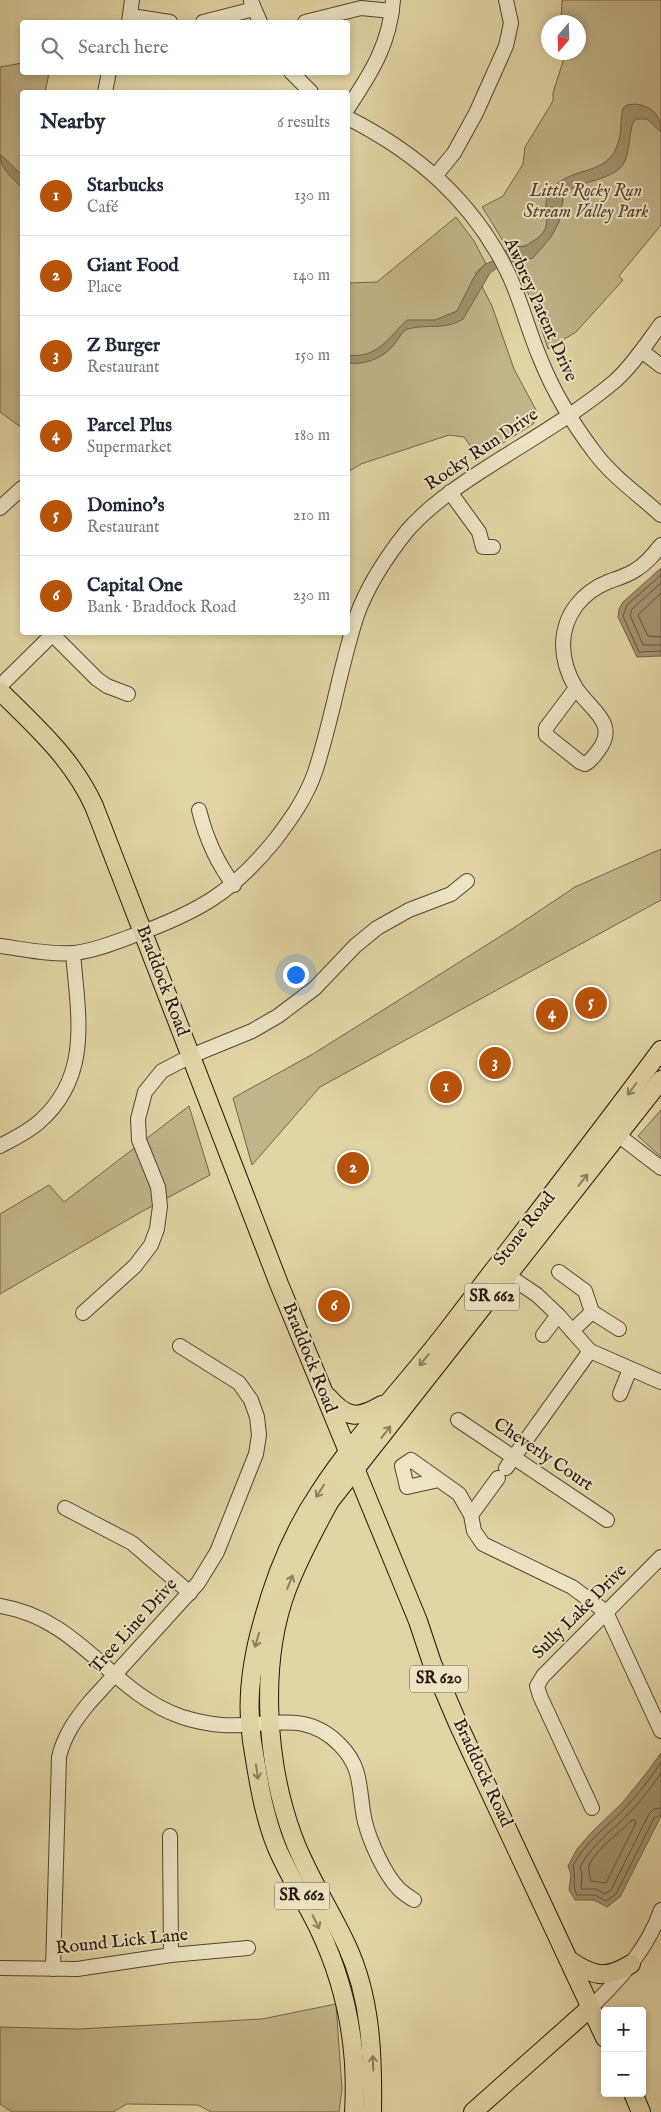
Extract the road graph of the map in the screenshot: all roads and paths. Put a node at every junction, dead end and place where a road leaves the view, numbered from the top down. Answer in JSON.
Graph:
{"nodes":[{"id":1,"x":132,"y":0,"type":"edge"},
{"id":2,"x":506,"y":0,"type":"edge"},
{"id":3,"x":252,"y":4,"type":"edge"},
{"id":4,"x":392,"y":5,"type":"edge"},
{"id":5,"x":130,"y":20,"type":"edge"},
{"id":6,"x":208,"y":20,"type":"edge"},
{"id":7,"x":259,"y":20,"type":"edge"},
{"id":8,"x":313,"y":20,"type":"edge"},
{"id":9,"x":108,"y":75,"type":"edge"},
{"id":10,"x":294,"y":75,"type":"edge"},
{"id":11,"x":105,"y":90,"type":"edge"},
{"id":12,"x":310,"y":90,"type":"edge"},
{"id":13,"x":350,"y":105,"type":"edge"},
{"id":14,"x":350,"y":119,"type":"edge"},
{"id":15,"x":436,"y":175,"type":"junction"},
{"id":16,"x":661,"y":324,"type":"edge"},
{"id":17,"x":642,"y":351,"type":"junction"},
{"id":18,"x":661,"y":366,"type":"edge"},
{"id":19,"x":570,"y":414,"type":"junction"},
{"id":20,"x":20,"y":490,"type":"edge"},
{"id":21,"x":450,"y":492,"type":"junction"},
{"id":22,"x":0,"y":508,"type":"edge"},
{"id":23,"x":661,"y":515,"type":"edge"},
{"id":24,"x":661,"y":545,"type":"edge"},
{"id":25,"x":493,"y":548,"type":"dead end"},
{"id":26,"x":53,"y":635,"type":"edge"},
{"id":27,"x":55,"y":635,"type":"edge"},
{"id":28,"x":0,"y":686,"type":"edge"},
{"id":29,"x":576,"y":688,"type":"junction"},
{"id":30,"x":0,"y":691,"type":"edge"},
{"id":31,"x":128,"y":694,"type":"dead end"},
{"id":32,"x":199,"y":810,"type":"dead end"},
{"id":33,"x":467,"y":881,"type":"dead end"},
{"id":34,"x":234,"y":885,"type":"junction"},
{"id":35,"x":143,"y":932,"type":"junction"},
{"id":36,"x":0,"y":946,"type":"edge"},
{"id":37,"x":73,"y":953,"type":"junction"},
{"id":38,"x":661,"y":1050,"type":"edge"},
{"id":39,"x":190,"y":1056,"type":"junction"},
{"id":40,"x":661,"y":1080,"type":"edge"},
{"id":41,"x":618,"y":1135,"type":"junction"},
{"id":42,"x":0,"y":1146,"type":"edge"},
{"id":43,"x":661,"y":1168,"type":"edge"},
{"id":44,"x":502,"y":1272,"type":"junction"},
{"id":45,"x":559,"y":1272,"type":"dead end"},
{"id":46,"x":592,"y":1312,"type":"junction"},
{"id":47,"x":83,"y":1313,"type":"dead end"},
{"id":48,"x":558,"y":1315,"type":"junction"},
{"id":49,"x":619,"y":1329,"type":"dead end"},
{"id":50,"x":572,"y":1331,"type":"junction"},
{"id":51,"x":544,"y":1336,"type":"dead end"},
{"id":52,"x":180,"y":1346,"type":"dead end"},
{"id":53,"x":590,"y":1352,"type":"junction"},
{"id":54,"x":630,"y":1369,"type":"junction"},
{"id":55,"x":661,"y":1382,"type":"edge"},
{"id":56,"x":321,"y":1389,"type":"junction"},
{"id":57,"x":620,"y":1394,"type":"dead end"},
{"id":58,"x":391,"y":1399,"type":"junction"},
{"id":59,"x":458,"y":1420,"type":"dead end"},
{"id":60,"x":349,"y":1452,"type":"junction"},
{"id":61,"x":506,"y":1468,"type":"junction"},
{"id":62,"x":356,"y":1471,"type":"junction"},
{"id":63,"x":439,"y":1480,"type":"dead end"},
{"id":64,"x":65,"y":1508,"type":"dead end"},
{"id":65,"x":471,"y":1515,"type":"junction"},
{"id":66,"x":607,"y":1520,"type":"dead end"},
{"id":67,"x":661,"y":1557,"type":"edge"},
{"id":68,"x":190,"y":1593,"type":"junction"},
{"id":69,"x":0,"y":1606,"type":"edge"},
{"id":70,"x":606,"y":1612,"type":"junction"},
{"id":71,"x":115,"y":1674,"type":"junction"},
{"id":72,"x":270,"y":1722,"type":"junction"},
{"id":73,"x":250,"y":1724,"type":"junction"},
{"id":74,"x":660,"y":1731,"type":"edge"},
{"id":75,"x":592,"y":1808,"type":"dead end"},
{"id":76,"x":170,"y":1836,"type":"dead end"},
{"id":77,"x":414,"y":1900,"type":"dead end"},
{"id":78,"x":661,"y":1910,"type":"edge"},
{"id":79,"x":248,"y":1948,"type":"dead end"},
{"id":80,"x":171,"y":1955,"type":"junction"},
{"id":81,"x":569,"y":1960,"type":"junction"},
{"id":82,"x":631,"y":1964,"type":"junction"},
{"id":83,"x":0,"y":1968,"type":"edge"},
{"id":84,"x":53,"y":1969,"type":"junction"},
{"id":85,"x":590,"y":2008,"type":"junction"},
{"id":86,"x":601,"y":2030,"type":"edge"},
{"id":87,"x":634,"y":2097,"type":"edge"},
{"id":88,"x":354,"y":2112,"type":"edge"},
{"id":89,"x":372,"y":2112,"type":"edge"},
{"id":90,"x":473,"y":2112,"type":"edge"},
{"id":91,"x":641,"y":2112,"type":"edge"}],
"edges":[{"from":1,"to":5,"type":"street"},
{"from":2,"to":15,"type":"street"},
{"from":3,"to":6,"type":"street"},
{"from":3,"to":7,"type":"street"},
{"from":4,"to":8,"type":"street"},
{"from":4,"to":13,"type":"street"},
{"from":9,"to":11,"type":"street"},
{"from":10,"to":12,"type":"street"},
{"from":14,"to":15,"type":"street","name":"Awbrey Patent Drive"},
{"from":15,"to":19,"type":"street","name":"Awbrey Patent Drive"},
{"from":16,"to":17,"type":"street","name":"Rocky Run Drive"},
{"from":17,"to":18,"type":"street"},
{"from":17,"to":19,"type":"street","name":"Rocky Run Drive"},
{"from":19,"to":21,"type":"street","name":"Rocky Run Drive"},
{"from":19,"to":23,"type":"street","name":"Awbrey Patent Drive"},
{"from":20,"to":22,"type":"street"},
{"from":21,"to":25,"type":"street"},
{"from":21,"to":34,"type":"street","name":"Rocky Run Drive"},
{"from":24,"to":29,"type":"street"},
{"from":26,"to":28,"type":"street"},
{"from":27,"to":31,"type":"street"},
{"from":29,"to":29,"type":"street"},
{"from":30,"to":35,"type":"main road","name":"Braddock Road","number":"SR 620"},
{"from":32,"to":34,"type":"street"},
{"from":33,"to":39,"type":"street"},
{"from":34,"to":35,"type":"street","name":"Rocky Run Drive"},
{"from":35,"to":37,"type":"street","name":"Rocky Run Drive"},
{"from":35,"to":39,"type":"main road","name":"Braddock Road","number":"SR 620"},
{"from":36,"to":37,"type":"street","name":"Rocky Run Drive"},
{"from":37,"to":42,"type":"street"},
{"from":38,"to":44,"type":"main road","name":"Stone Road","number":"SR 662","one_way":true},
{"from":39,"to":47,"type":"street"},
{"from":39,"to":56,"type":"main road","name":"Braddock Road","number":"SR 620"},
{"from":40,"to":41,"type":"main road","name":"Stone Road","number":"SR 662"},
{"from":41,"to":43,"type":"street"},
{"from":44,"to":41,"type":"main road","name":"Stone Road","number":"SR 662","one_way":true},
{"from":44,"to":48,"type":"street"},
{"from":44,"to":58,"type":"main road","name":"Stone Road","number":"SR 662","one_way":true},
{"from":62,"to":44,"type":"main road","name":"Stone Road","number":"SR 662","one_way":true},
{"from":45,"to":46,"type":"street"},
{"from":46,"to":49,"type":"street"},
{"from":46,"to":50,"type":"street"},
{"from":48,"to":50,"type":"street"},
{"from":48,"to":51,"type":"street"},
{"from":50,"to":53,"type":"street"},
{"from":52,"to":68,"type":"street","name":"Tree Line Drive"},
{"from":53,"to":54,"type":"street"},
{"from":53,"to":61,"type":"street"},
{"from":54,"to":55,"type":"street"},
{"from":54,"to":57,"type":"street"},
{"from":56,"to":58,"type":"main road"},
{"from":56,"to":60,"type":"main road","name":"Braddock Road","number":"SR 620"},
{"from":58,"to":60,"type":"main road","name":"Stone Road","number":"SR 662"},
{"from":59,"to":61,"type":"street","name":"Cheverly Court"},
{"from":60,"to":62,"type":"main road","name":"Braddock Road","number":"SR 620"},
{"from":60,"to":73,"type":"main road","number":"SR 662","one_way":true},
{"from":61,"to":65,"type":"street"},
{"from":61,"to":66,"type":"street","name":"Cheverly Court"},
{"from":72,"to":62,"type":"main road","number":"SR 662","one_way":true},
{"from":62,"to":81,"type":"main road","name":"Braddock Road","number":"SR 620"},
{"from":63,"to":65,"type":"street"},
{"from":64,"to":68,"type":"street"},
{"from":65,"to":70,"type":"street"},
{"from":67,"to":70,"type":"street","name":"Sully Lake Drive"},
{"from":68,"to":71,"type":"street","name":"Tree Line Drive"},
{"from":69,"to":71,"type":"street"},
{"from":70,"to":74,"type":"street"},
{"from":70,"to":75,"type":"street","name":"Sully Lake Drive"},
{"from":71,"to":73,"type":"street"},
{"from":71,"to":84,"type":"street","name":"Tree Line Drive"},
{"from":72,"to":73,"type":"street"},
{"from":72,"to":77,"type":"street"},
{"from":89,"to":72,"type":"main road","number":"SR 662","one_way":true},
{"from":73,"to":88,"type":"main road","number":"SR 662","one_way":true},
{"from":76,"to":80,"type":"street"},
{"from":78,"to":82,"type":"street"},
{"from":79,"to":80,"type":"street","name":"Round Lick Lane"},
{"from":80,"to":84,"type":"street","name":"Round Lick Lane"},
{"from":81,"to":82,"type":"main road"},
{"from":81,"to":85,"type":"main road","name":"Braddock Road","number":"SR 620"},
{"from":82,"to":85,"type":"street"},
{"from":83,"to":84,"type":"street","name":"Round Lick Lane"},
{"from":85,"to":86,"type":"main road","name":"Braddock Road","number":"SR 620"},
{"from":85,"to":90,"type":"main road"},
{"from":87,"to":91,"type":"main road"}]}
